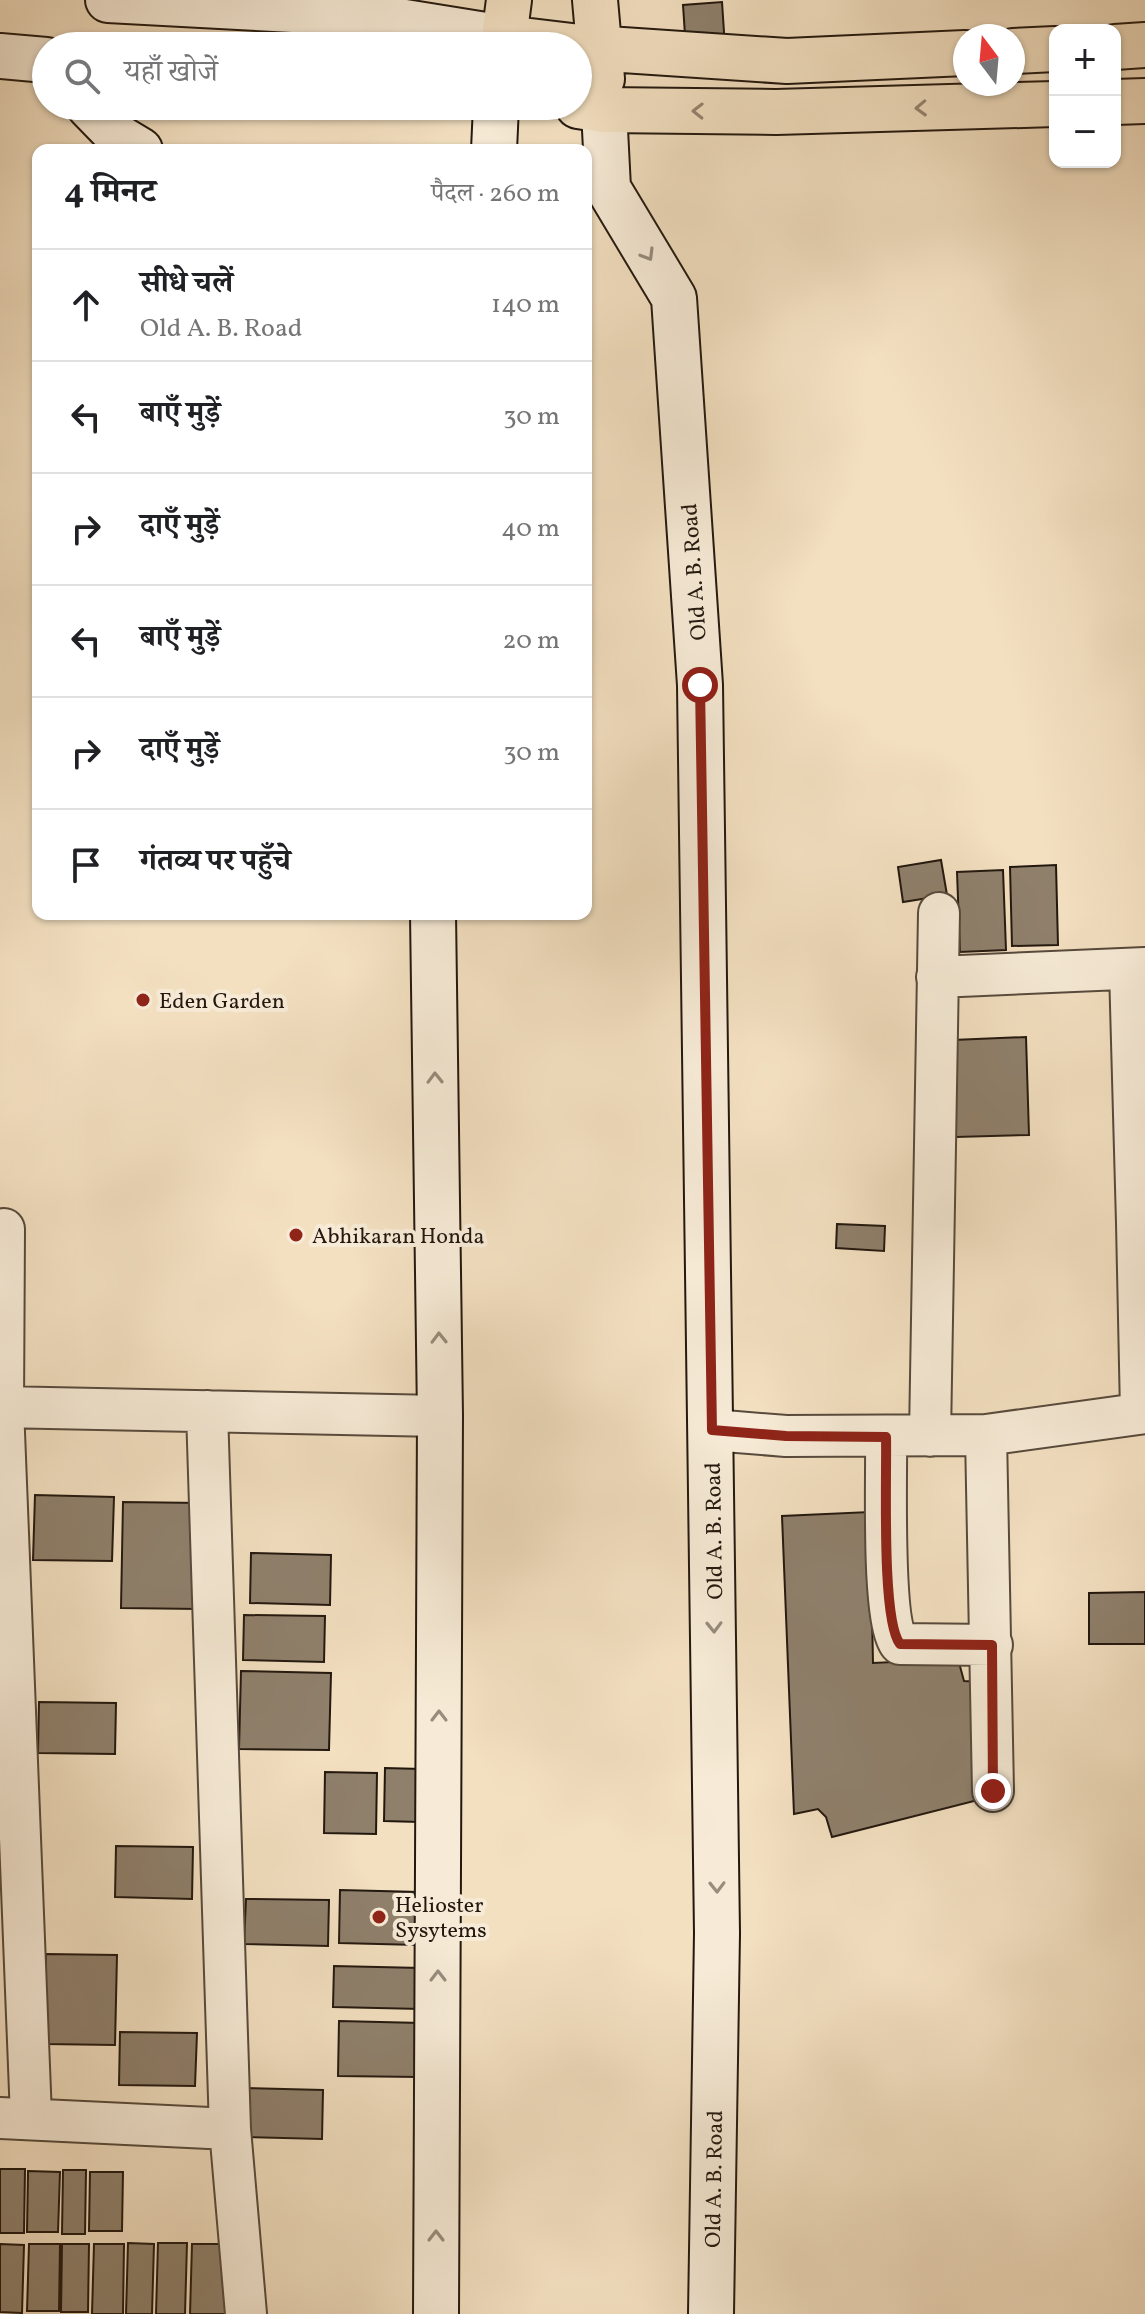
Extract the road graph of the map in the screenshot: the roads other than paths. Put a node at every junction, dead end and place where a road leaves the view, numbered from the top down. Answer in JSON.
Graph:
{"nodes":[{"id":1,"x":108,"y":0,"type":"edge"},
{"id":2,"x":595,"y":0,"type":"edge"},
{"id":3,"x":505,"y":28,"type":"edge"},
{"id":4,"x":587,"y":32,"type":"edge"},
{"id":5,"x":1145,"y":45,"type":"edge"},
{"id":6,"x":1121,"y":47,"type":"edge"},
{"id":7,"x":592,"y":48,"type":"edge"},
{"id":8,"x":1049,"y":49,"type":"edge"},
{"id":9,"x":1025,"y":50,"type":"edge"},
{"id":10,"x":953,"y":54,"type":"edge"},
{"id":11,"x":0,"y":56,"type":"edge"},
{"id":12,"x":32,"y":59,"type":"edge"},
{"id":13,"x":1145,"y":101,"type":"edge"},
{"id":14,"x":1121,"y":102,"type":"edge"},
{"id":15,"x":1049,"y":104,"type":"edge"},
{"id":16,"x":592,"y":108,"type":"edge"},
{"id":17,"x":592,"y":113,"type":"edge"},
{"id":18,"x":103,"y":120,"type":"edge"},
{"id":19,"x":130,"y":144,"type":"edge"},
{"id":20,"x":939,"y":913,"type":"dead end"},
{"id":21,"x":433,"y":920,"type":"edge"},
{"id":22,"x":1138,"y":969,"type":"edge"},
{"id":23,"x":937,"y":977,"type":"junction"},
{"id":24,"x":1141,"y":1223,"type":"edge"},
{"id":25,"x":4,"y":1229,"type":"dead end"},
{"id":26,"x":2,"y":1407,"type":"edge"},
{"id":27,"x":207,"y":1411,"type":"junction"},
{"id":28,"x":1143,"y":1412,"type":"edge"},
{"id":29,"x":440,"y":1416,"type":"junction"},
{"id":30,"x":712,"y":1430,"type":"junction"},
{"id":31,"x":986,"y":1435,"type":"junction"},
{"id":32,"x":930,"y":1436,"type":"junction"},
{"id":33,"x":886,"y":1437,"type":"junction"},
{"id":34,"x":5,"y":1587,"type":"edge"},
{"id":35,"x":992,"y":1645,"type":"junction"},
{"id":36,"x":993,"y":1791,"type":"dead end"},
{"id":37,"x":15,"y":2118,"type":"edge"},
{"id":38,"x":230,"y":2129,"type":"junction"},
{"id":39,"x":246,"y":2314,"type":"edge"},
{"id":40,"x":436,"y":2314,"type":"edge"},
{"id":41,"x":711,"y":2314,"type":"edge"}],
"edges":[{"from":1,"to":3,"type":"main road"},
{"from":2,"to":4,"type":"main road","name":"Old A. B. Road"},
{"from":5,"to":6,"type":"main road"},
{"from":7,"to":10,"type":"main road"},
{"from":8,"to":9,"type":"main road"},
{"from":11,"to":12,"type":"main road"},
{"from":13,"to":14,"type":"main road"},
{"from":15,"to":16,"type":"main road","one_way":true},
{"from":17,"to":30,"type":"main road","name":"Old A. B. Road","one_way":true},
{"from":18,"to":19,"type":"main road"},
{"from":20,"to":23,"type":"street"},
{"from":29,"to":21,"type":"main road","one_way":true},
{"from":22,"to":23,"type":"street"},
{"from":22,"to":24,"type":"street"},
{"from":23,"to":32,"type":"street"},
{"from":24,"to":28,"type":"street"},
{"from":25,"to":26,"type":"street"},
{"from":26,"to":27,"type":"street"},
{"from":26,"to":34,"type":"street"},
{"from":27,"to":29,"type":"street"},
{"from":27,"to":38,"type":"street"},
{"from":28,"to":31,"type":"street"},
{"from":40,"to":29,"type":"main road","one_way":true},
{"from":30,"to":33,"type":"street"},
{"from":30,"to":41,"type":"main road","name":"Old A. B. Road","one_way":true},
{"from":31,"to":32,"type":"street"},
{"from":31,"to":35,"type":"street"},
{"from":32,"to":33,"type":"street"},
{"from":33,"to":35,"type":"street"},
{"from":34,"to":37,"type":"street"},
{"from":35,"to":36,"type":"street"},
{"from":37,"to":38,"type":"street"},
{"from":38,"to":39,"type":"street"}]}
